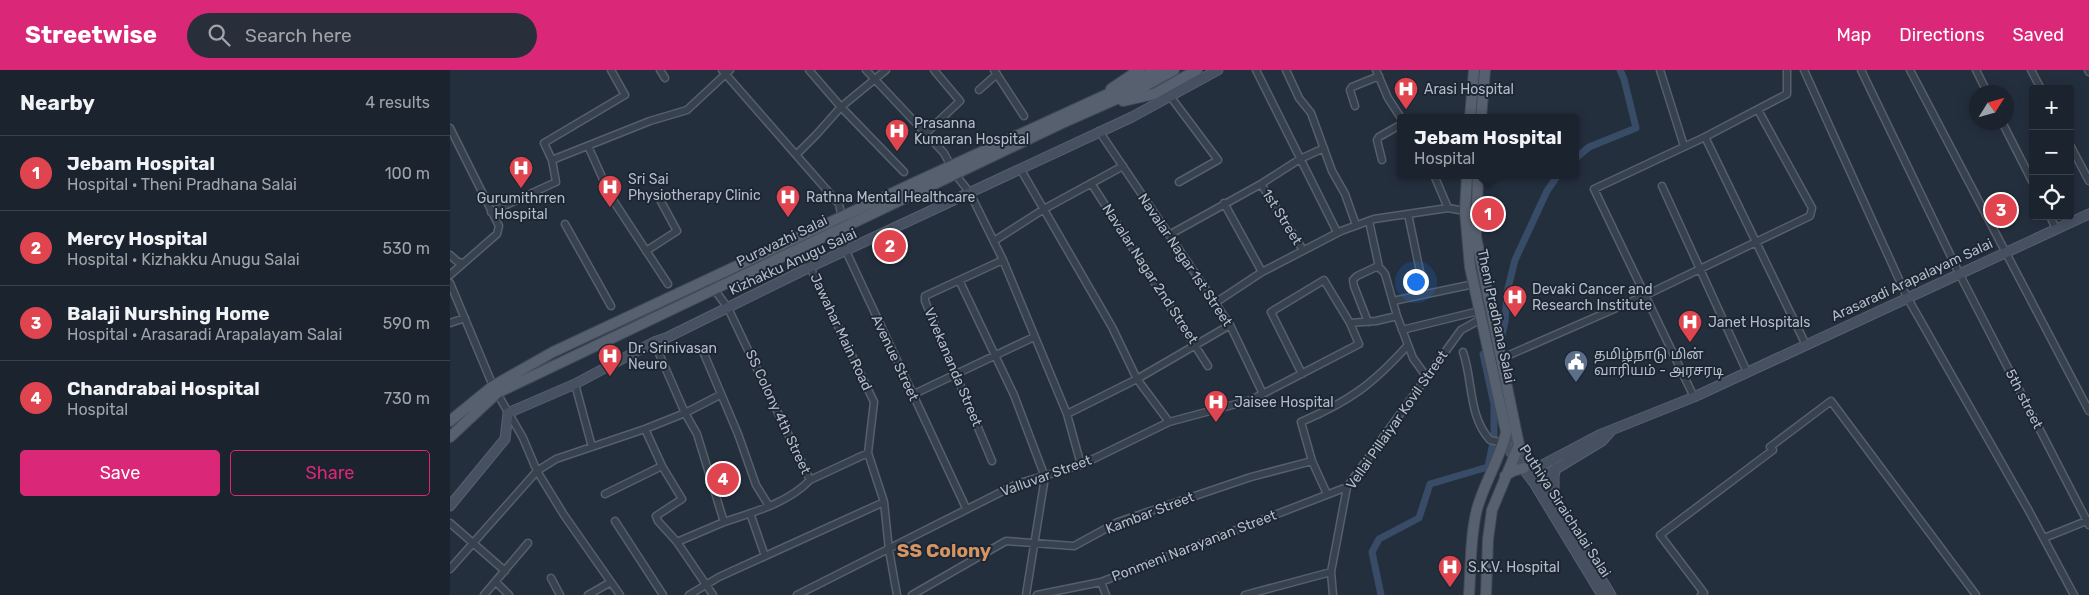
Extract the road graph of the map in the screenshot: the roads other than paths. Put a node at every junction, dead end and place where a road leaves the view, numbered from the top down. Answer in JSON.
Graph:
{"nodes":[{"id":1,"x":610,"y":70,"type":"edge"},
{"id":2,"x":660,"y":70,"type":"edge"},
{"id":3,"x":809,"y":70,"type":"edge"},
{"id":4,"x":866,"y":70,"type":"edge"},
{"id":5,"x":886,"y":70,"type":"edge"},
{"id":6,"x":934,"y":70,"type":"edge"},
{"id":7,"x":1139,"y":70,"type":"edge"},
{"id":8,"x":1157,"y":70,"type":"edge"},
{"id":9,"x":1174,"y":70,"type":"edge"},
{"id":10,"x":1198,"y":70,"type":"edge"},
{"id":11,"x":1218,"y":70,"type":"edge"},
{"id":12,"x":1256,"y":70,"type":"edge"},
{"id":13,"x":1286,"y":70,"type":"edge"},
{"id":14,"x":1474,"y":70,"type":"edge"},
{"id":15,"x":1485,"y":70,"type":"edge"},
{"id":16,"x":1660,"y":70,"type":"edge"},
{"id":17,"x":1788,"y":70,"type":"edge"},
{"id":18,"x":1804,"y":70,"type":"edge"},
{"id":19,"x":1862,"y":70,"type":"edge"},
{"id":20,"x":1910,"y":70,"type":"edge"},
{"id":21,"x":1976,"y":70,"type":"edge"},
{"id":22,"x":2031,"y":70,"type":"edge"},
{"id":23,"x":726,"y":71,"type":"edge"},
{"id":24,"x":995,"y":72,"type":"edge"},
{"id":25,"x":1377,"y":73,"type":"edge"},
{"id":26,"x":665,"y":78,"type":"dead end"},
{"id":27,"x":874,"y":79,"type":"junction"},
{"id":28,"x":1984,"y":85,"type":"edge"},
{"id":29,"x":2039,"y":85,"type":"edge"},
{"id":30,"x":1137,"y":86,"type":"junction"},
{"id":31,"x":979,"y":90,"type":"dead end"},
{"id":32,"x":1170,"y":96,"type":"junction"},
{"id":33,"x":1100,"y":102,"type":"junction"},
{"id":34,"x":1355,"y":106,"type":"dead end"},
{"id":35,"x":840,"y":107,"type":"junction"},
{"id":36,"x":1758,"y":110,"type":"junction"},
{"id":37,"x":1398,"y":114,"type":"edge"},
{"id":38,"x":1470,"y":114,"type":"edge"},
{"id":39,"x":1481,"y":114,"type":"edge"},
{"id":40,"x":1024,"y":116,"type":"dead end"},
{"id":41,"x":1397,"y":126,"type":"edge"},
{"id":42,"x":450,"y":128,"type":"edge"},
{"id":43,"x":2006,"y":130,"type":"edge"},
{"id":44,"x":1099,"y":131,"type":"junction"},
{"id":45,"x":925,"y":134,"type":"junction"},
{"id":46,"x":1706,"y":137,"type":"junction"},
{"id":47,"x":588,"y":146,"type":"junction"},
{"id":48,"x":1684,"y":146,"type":"junction"},
{"id":49,"x":1324,"y":148,"type":"junction"},
{"id":50,"x":2074,"y":153,"type":"edge"},
{"id":51,"x":797,"y":154,"type":"junction"},
{"id":52,"x":1300,"y":159,"type":"junction"},
{"id":53,"x":552,"y":160,"type":"junction"},
{"id":54,"x":1382,"y":160,"type":"dead end"},
{"id":55,"x":1122,"y":166,"type":"junction"},
{"id":56,"x":953,"y":170,"type":"junction"},
{"id":57,"x":1021,"y":170,"type":"junction"},
{"id":58,"x":904,"y":172,"type":"dead end"},
{"id":59,"x":2029,"y":175,"type":"edge"},
{"id":60,"x":1436,"y":179,"type":"edge"},
{"id":61,"x":1467,"y":179,"type":"edge"},
{"id":62,"x":1478,"y":179,"type":"edge"},
{"id":63,"x":2089,"y":181,"type":"edge"},
{"id":64,"x":1179,"y":182,"type":"dead end"},
{"id":65,"x":1091,"y":183,"type":"junction"},
{"id":66,"x":1261,"y":184,"type":"junction"},
{"id":67,"x":1662,"y":186,"type":"dead end"},
{"id":68,"x":970,"y":193,"type":"junction"},
{"id":69,"x":658,"y":196,"type":"dead end"},
{"id":70,"x":1224,"y":203,"type":"junction"},
{"id":71,"x":1448,"y":208,"type":"junction"},
{"id":72,"x":1044,"y":209,"type":"junction"},
{"id":73,"x":1465,"y":211,"type":"junction"},
{"id":74,"x":491,"y":212,"type":"junction"},
{"id":75,"x":1408,"y":214,"type":"junction"},
{"id":76,"x":2089,"y":214,"type":"edge"},
{"id":77,"x":842,"y":218,"type":"junction"},
{"id":78,"x":2052,"y":220,"type":"edge"},
{"id":79,"x":1369,"y":221,"type":"junction"},
{"id":80,"x":566,"y":224,"type":"dead end"},
{"id":81,"x":1356,"y":225,"type":"junction"},
{"id":82,"x":840,"y":229,"type":"junction"},
{"id":83,"x":2056,"y":229,"type":"junction"},
{"id":84,"x":1337,"y":232,"type":"junction"},
{"id":85,"x":1169,"y":235,"type":"junction"},
{"id":86,"x":994,"y":241,"type":"junction"},
{"id":87,"x":1755,"y":242,"type":"junction"},
{"id":88,"x":798,"y":249,"type":"junction"},
{"id":89,"x":1303,"y":250,"type":"junction"},
{"id":90,"x":646,"y":251,"type":"junction"},
{"id":91,"x":846,"y":251,"type":"junction"},
{"id":92,"x":2006,"y":252,"type":"junction"},
{"id":93,"x":450,"y":255,"type":"edge"},
{"id":94,"x":1003,"y":260,"type":"junction"},
{"id":95,"x":463,"y":263,"type":"junction"},
{"id":96,"x":810,"y":267,"type":"junction"},
{"id":97,"x":1379,"y":267,"type":"junction"},
{"id":98,"x":1698,"y":268,"type":"junction"},
{"id":99,"x":1262,"y":272,"type":"junction"},
{"id":100,"x":1959,"y":273,"type":"junction"},
{"id":101,"x":450,"y":275,"type":"edge"},
{"id":102,"x":1422,"y":281,"type":"dead end"},
{"id":103,"x":960,"y":282,"type":"junction"},
{"id":104,"x":450,"y":283,"type":"edge"},
{"id":105,"x":668,"y":284,"type":"dead end"},
{"id":106,"x":1474,"y":284,"type":"junction"},
{"id":107,"x":714,"y":289,"type":"junction"},
{"id":108,"x":1646,"y":295,"type":"junction"},
{"id":109,"x":1907,"y":298,"type":"junction"},
{"id":110,"x":1393,"y":301,"type":"junction"},
{"id":111,"x":1215,"y":303,"type":"junction"},
{"id":112,"x":611,"y":306,"type":"dead end"},
{"id":113,"x":728,"y":308,"type":"junction"},
{"id":114,"x":1480,"y":315,"type":"junction"},
{"id":115,"x":1397,"y":316,"type":"junction"},
{"id":116,"x":465,"y":318,"type":"junction"},
{"id":117,"x":1368,"y":322,"type":"junction"},
{"id":118,"x":450,"y":323,"type":"edge"},
{"id":119,"x":1350,"y":323,"type":"junction"},
{"id":120,"x":1230,"y":325,"type":"junction"},
{"id":121,"x":1402,"y":330,"type":"junction"},
{"id":122,"x":1034,"y":337,"type":"junction"},
{"id":123,"x":654,"y":342,"type":"junction"},
{"id":124,"x":1408,"y":345,"type":"junction"},
{"id":125,"x":1806,"y":345,"type":"junction"},
{"id":126,"x":1196,"y":346,"type":"junction"},
{"id":127,"x":702,"y":349,"type":"dead end"},
{"id":128,"x":1494,"y":351,"type":"junction"},
{"id":129,"x":1463,"y":352,"type":"dead end"},
{"id":130,"x":995,"y":354,"type":"junction"},
{"id":131,"x":1208,"y":366,"type":"dead end"},
{"id":132,"x":1746,"y":372,"type":"junction"},
{"id":133,"x":955,"y":374,"type":"junction"},
{"id":134,"x":1302,"y":374,"type":"junction"},
{"id":135,"x":1426,"y":376,"type":"junction"},
{"id":136,"x":1137,"y":379,"type":"junction"},
{"id":137,"x":575,"y":384,"type":"junction"},
{"id":138,"x":495,"y":390,"type":"junction"},
{"id":139,"x":1263,"y":394,"type":"junction"},
{"id":140,"x":720,"y":395,"type":"junction"},
{"id":141,"x":912,"y":395,"type":"junction"},
{"id":142,"x":1694,"y":397,"type":"junction"},
{"id":143,"x":2089,"y":411,"type":"edge"},
{"id":144,"x":508,"y":413,"type":"junction"},
{"id":145,"x":685,"y":413,"type":"junction"},
{"id":146,"x":1067,"y":414,"type":"junction"},
{"id":147,"x":450,"y":421,"type":"edge"},
{"id":148,"x":1169,"y":422,"type":"junction"},
{"id":149,"x":645,"y":429,"type":"junction"},
{"id":150,"x":1506,"y":432,"type":"junction"},
{"id":151,"x":1610,"y":432,"type":"junction"},
{"id":152,"x":450,"y":437,"type":"edge"},
{"id":153,"x":1496,"y":441,"type":"junction"},
{"id":154,"x":1518,"y":445,"type":"junction"},
{"id":155,"x":592,"y":447,"type":"junction"},
{"id":156,"x":868,"y":453,"type":"junction"},
{"id":157,"x":1514,"y":456,"type":"junction"},
{"id":158,"x":1527,"y":457,"type":"junction"},
{"id":159,"x":992,"y":461,"type":"dead end"},
{"id":160,"x":1312,"y":461,"type":"junction"},
{"id":161,"x":1546,"y":463,"type":"junction"},
{"id":162,"x":1081,"y":465,"type":"junction"},
{"id":163,"x":662,"y":466,"type":"junction"},
{"id":164,"x":1556,"y":468,"type":"junction"},
{"id":165,"x":1528,"y":470,"type":"junction"},
{"id":166,"x":537,"y":471,"type":"junction"},
{"id":167,"x":1505,"y":476,"type":"junction"},
{"id":168,"x":1045,"y":477,"type":"junction"},
{"id":169,"x":810,"y":480,"type":"junction"},
{"id":170,"x":1537,"y":480,"type":"junction"},
{"id":171,"x":1347,"y":487,"type":"junction"},
{"id":172,"x":605,"y":494,"type":"dead end"},
{"id":173,"x":1327,"y":494,"type":"junction"},
{"id":174,"x":1555,"y":500,"type":"junction"},
{"id":175,"x":884,"y":502,"type":"junction"},
{"id":176,"x":450,"y":506,"type":"edge"},
{"id":177,"x":769,"y":506,"type":"junction"},
{"id":178,"x":966,"y":508,"type":"junction"},
{"id":179,"x":750,"y":513,"type":"junction"},
{"id":180,"x":616,"y":520,"type":"dead end"},
{"id":181,"x":724,"y":522,"type":"junction"},
{"id":182,"x":2088,"y":522,"type":"edge"},
{"id":183,"x":450,"y":523,"type":"edge"},
{"id":184,"x":1475,"y":524,"type":"junction"},
{"id":185,"x":1490,"y":527,"type":"junction"},
{"id":186,"x":2044,"y":538,"type":"junction"},
{"id":187,"x":677,"y":542,"type":"junction"},
{"id":188,"x":1036,"y":542,"type":"junction"},
{"id":189,"x":473,"y":543,"type":"junction"},
{"id":190,"x":528,"y":543,"type":"dead end"},
{"id":191,"x":889,"y":550,"type":"junction"},
{"id":192,"x":765,"y":556,"type":"junction"},
{"id":193,"x":450,"y":569,"type":"edge"},
{"id":194,"x":506,"y":571,"type":"junction"},
{"id":195,"x":1331,"y":572,"type":"junction"},
{"id":196,"x":550,"y":578,"type":"dead end"},
{"id":197,"x":496,"y":582,"type":"junction"},
{"id":198,"x":611,"y":582,"type":"junction"},
{"id":199,"x":1101,"y":582,"type":"junction"},
{"id":200,"x":706,"y":584,"type":"junction"},
{"id":201,"x":1052,"y":594,"type":"edge"},
{"id":202,"x":484,"y":595,"type":"edge"},
{"id":203,"x":509,"y":595,"type":"edge"},
{"id":204,"x":560,"y":595,"type":"edge"},
{"id":205,"x":588,"y":595,"type":"edge"},
{"id":206,"x":620,"y":595,"type":"edge"},
{"id":207,"x":663,"y":595,"type":"edge"},
{"id":208,"x":689,"y":595,"type":"edge"},
{"id":209,"x":713,"y":595,"type":"edge"},
{"id":210,"x":797,"y":595,"type":"edge"},
{"id":211,"x":897,"y":595,"type":"edge"},
{"id":212,"x":912,"y":595,"type":"edge"},
{"id":213,"x":1026,"y":595,"type":"edge"},
{"id":214,"x":1037,"y":595,"type":"edge"},
{"id":215,"x":1106,"y":595,"type":"edge"},
{"id":216,"x":1246,"y":595,"type":"edge"},
{"id":217,"x":1333,"y":595,"type":"edge"},
{"id":218,"x":1470,"y":595,"type":"edge"},
{"id":219,"x":1486,"y":595,"type":"edge"},
{"id":220,"x":1602,"y":595,"type":"edge"},
{"id":221,"x":1611,"y":595,"type":"edge"},
{"id":222,"x":1701,"y":595,"type":"edge"},
{"id":223,"x":1976,"y":595,"type":"edge"},
{"id":224,"x":2074,"y":595,"type":"edge"}],
"edges":[{"from":1,"to":53,"type":"street"},
{"from":2,"to":26,"type":"street"},
{"from":3,"to":35,"type":"street"},
{"from":4,"to":27,"type":"street"},
{"from":5,"to":27,"type":"street"},
{"from":6,"to":45,"type":"street"},
{"from":7,"to":33,"type":"main road"},
{"from":8,"to":30,"type":"main road"},
{"from":9,"to":30,"type":"main road"},
{"from":10,"to":33,"type":"main road"},
{"from":11,"to":32,"type":"street","name":"Kizhakku Anugu Salai"},
{"from":12,"to":52,"type":"street"},
{"from":13,"to":49,"type":"street"},
{"from":14,"to":38,"type":"main road"},
{"from":15,"to":39,"type":"main road"},
{"from":16,"to":48,"type":"street"},
{"from":17,"to":36,"type":"street"},
{"from":18,"to":109,"type":"street"},
{"from":19,"to":100,"type":"street","name":"5th street"},
{"from":20,"to":92,"type":"street"},
{"from":21,"to":28,"type":"street"},
{"from":22,"to":29,"type":"street"},
{"from":23,"to":47,"type":"street"},
{"from":23,"to":51,"type":"street"},
{"from":24,"to":31,"type":"street"},
{"from":24,"to":40,"type":"street"},
{"from":25,"to":34,"type":"street"},
{"from":25,"to":37,"type":"street"},
{"from":27,"to":35,"type":"street"},
{"from":27,"to":45,"type":"street"},
{"from":30,"to":33,"type":"main road","name":"Puravazhi Salai"},
{"from":32,"to":44,"type":"street","name":"Kizhakku Anugu Salai"},
{"from":32,"to":64,"type":"street"},
{"from":33,"to":56,"type":"main road","name":"Puravazhi Salai"},
{"from":35,"to":51,"type":"street"},
{"from":35,"to":58,"type":"street"},
{"from":36,"to":46,"type":"street"},
{"from":36,"to":87,"type":"street"},
{"from":41,"to":54,"type":"street"},
{"from":42,"to":74,"type":"street"},
{"from":43,"to":59,"type":"street"},
{"from":44,"to":55,"type":"street","name":"Navalar Nagar 1st Street"},
{"from":44,"to":57,"type":"street","name":"Kizhakku Anugu Salai"},
{"from":45,"to":56,"type":"street"},
{"from":46,"to":48,"type":"street"},
{"from":46,"to":87,"type":"street"},
{"from":47,"to":53,"type":"street"},
{"from":47,"to":90,"type":"street"},
{"from":48,"to":108,"type":"street"},
{"from":49,"to":52,"type":"street"},
{"from":49,"to":81,"type":"street"},
{"from":50,"to":63,"type":"street"},
{"from":51,"to":77,"type":"street","name":"Avenue Street"},
{"from":52,"to":66,"type":"street"},
{"from":52,"to":84,"type":"street"},
{"from":53,"to":74,"type":"street"},
{"from":55,"to":65,"type":"street"},
{"from":55,"to":85,"type":"street","name":"Navalar Nagar 1st Street"},
{"from":56,"to":68,"type":"street"},
{"from":56,"to":77,"type":"main road","name":"Puravazhi Salai"},
{"from":56,"to":82,"type":"main road","name":"Puravazhi Salai"},
{"from":57,"to":68,"type":"street","name":"Kizhakku Anugu Salai"},
{"from":57,"to":72,"type":"street"},
{"from":60,"to":71,"type":"street"},
{"from":61,"to":73,"type":"main road","name":"Theni Pradhana Salai"},
{"from":62,"to":128,"type":"main road","name":"Theni Pradhana Salai"},
{"from":65,"to":72,"type":"street"},
{"from":65,"to":126,"type":"street","name":"Navalar Nagar 2nd Street"},
{"from":66,"to":70,"type":"street"},
{"from":66,"to":89,"type":"street","name":"1st Street"},
{"from":67,"to":98,"type":"street"},
{"from":68,"to":86,"type":"street"},
{"from":68,"to":91,"type":"street","name":"Kizhakku Anugu Salai"},
{"from":69,"to":90,"type":"street"},
{"from":70,"to":85,"type":"street"},
{"from":70,"to":99,"type":"street"},
{"from":71,"to":73,"type":"street"},
{"from":71,"to":75,"type":"street"},
{"from":72,"to":86,"type":"street"},
{"from":72,"to":136,"type":"street"},
{"from":73,"to":106,"type":"main road","name":"Theni Pradhana Salai"},
{"from":74,"to":95,"type":"street"},
{"from":75,"to":79,"type":"street"},
{"from":75,"to":102,"type":"street"},
{"from":76,"to":83,"type":"street","name":"Arasaradi Arapalayam Salai"},
{"from":77,"to":82,"type":"street","name":"Avenue Street"},
{"from":77,"to":138,"type":"main road","name":"Puravazhi Salai"},
{"from":78,"to":83,"type":"street"},
{"from":79,"to":81,"type":"street"},
{"from":79,"to":97,"type":"street"},
{"from":80,"to":112,"type":"street"},
{"from":81,"to":84,"type":"street"},
{"from":82,"to":88,"type":"main road","name":"Puravazhi Salai"},
{"from":82,"to":91,"type":"street","name":"Avenue Street"},
{"from":83,"to":92,"type":"street","name":"Arasaradi Arapalayam Salai"},
{"from":84,"to":89,"type":"street"},
{"from":85,"to":111,"type":"street","name":"Navalar Nagar 1st Street"},
{"from":86,"to":94,"type":"street"},
{"from":87,"to":98,"type":"street"},
{"from":87,"to":125,"type":"street"},
{"from":88,"to":96,"type":"street","name":"Jawahar Main Road"},
{"from":88,"to":107,"type":"main road","name":"Puravazhi Salai"},
{"from":89,"to":99,"type":"street"},
{"from":90,"to":105,"type":"street"},
{"from":91,"to":96,"type":"street","name":"Kizhakku Anugu Salai"},
{"from":91,"to":141,"type":"street","name":"Avenue Street"},
{"from":92,"to":100,"type":"street","name":"Arasaradi Arapalayam Salai"},
{"from":92,"to":143,"type":"street"},
{"from":93,"to":95,"type":"street"},
{"from":94,"to":103,"type":"street","name":"Vivekananda Street"},
{"from":94,"to":122,"type":"street"},
{"from":95,"to":101,"type":"street"},
{"from":96,"to":113,"type":"street","name":"Kizhakku Anugu Salai"},
{"from":96,"to":156,"type":"street","name":"Jawahar Main Road"},
{"from":97,"to":110,"type":"street"},
{"from":97,"to":117,"type":"street"},
{"from":98,"to":108,"type":"street"},
{"from":98,"to":132,"type":"street"},
{"from":99,"to":111,"type":"street"},
{"from":100,"to":109,"type":"street","name":"Arasaradi Arapalayam Salai"},
{"from":100,"to":182,"type":"street","name":"5th street"},
{"from":103,"to":130,"type":"street"},
{"from":103,"to":133,"type":"street","name":"Vivekananda Street"},
{"from":104,"to":116,"type":"street"},
{"from":106,"to":110,"type":"street"},
{"from":106,"to":114,"type":"main road","name":"Theni Pradhana Salai"},
{"from":107,"to":113,"type":"street","name":"SS Colony 4th Street"},
{"from":107,"to":138,"type":"main road","name":"Puravazhi Salai"},
{"from":108,"to":128,"type":"street"},
{"from":108,"to":142,"type":"street"},
{"from":109,"to":125,"type":"street","name":"Arasaradi Arapalayam Salai"},
{"from":109,"to":186,"type":"street"},
{"from":110,"to":115,"type":"street"},
{"from":111,"to":120,"type":"street","name":"Navalar Nagar 1st Street"},
{"from":113,"to":123,"type":"street","name":"Kizhakku Anugu Salai"},
{"from":113,"to":169,"type":"street","name":"SS Colony 4th Street"},
{"from":114,"to":121,"type":"street"},
{"from":114,"to":128,"type":"main road","name":"Theni Pradhana Salai"},
{"from":114,"to":135,"type":"street","name":"Vellai Pillaiyar Kovil Street"},
{"from":115,"to":117,"type":"street"},
{"from":115,"to":121,"type":"street"},
{"from":116,"to":118,"type":"street"},
{"from":116,"to":138,"type":"street"},
{"from":117,"to":119,"type":"street"},
{"from":119,"to":134,"type":"street","name":"Valluvar Street"},
{"from":119,"to":134,"type":"street"},
{"from":120,"to":126,"type":"street"},
{"from":120,"to":139,"type":"street","name":"Navalar Nagar 1st Street"},
{"from":121,"to":124,"type":"street"},
{"from":122,"to":130,"type":"street"},
{"from":122,"to":146,"type":"street"},
{"from":123,"to":137,"type":"street","name":"Kizhakku Anugu Salai"},
{"from":123,"to":145,"type":"street"},
{"from":124,"to":135,"type":"street"},
{"from":124,"to":160,"type":"street"},
{"from":125,"to":132,"type":"street","name":"Arasaradi Arapalayam Salai"},
{"from":126,"to":131,"type":"street","name":"Navalar Nagar 2nd Street"},
{"from":126,"to":136,"type":"street"},
{"from":127,"to":140,"type":"street"},
{"from":128,"to":150,"type":"main road","name":"Theni Pradhana Salai"},
{"from":128,"to":154,"type":"main road","name":"Theni Pradhana Salai"},
{"from":129,"to":153,"type":"street"},
{"from":130,"to":133,"type":"street"},
{"from":130,"to":168,"type":"street"},
{"from":132,"to":142,"type":"street","name":"Arasaradi Arapalayam Salai"},
{"from":133,"to":141,"type":"street"},
{"from":133,"to":159,"type":"street","name":"Vivekananda Street"},
{"from":134,"to":139,"type":"street","name":"Valluvar Street"},
{"from":135,"to":171,"type":"street","name":"Vellai Pillaiyar Kovil Street"},
{"from":136,"to":146,"type":"street"},
{"from":136,"to":148,"type":"street"},
{"from":137,"to":144,"type":"street","name":"Kizhakku Anugu Salai"},
{"from":137,"to":155,"type":"street"},
{"from":138,"to":144,"type":"street"},
{"from":138,"to":147,"type":"main road","name":"Puravazhi Salai"},
{"from":138,"to":152,"type":"main road","name":"Puravazhi Salai"},
{"from":139,"to":148,"type":"street","name":"Valluvar Street"},
{"from":140,"to":145,"type":"street"},
{"from":140,"to":177,"type":"street"},
{"from":141,"to":178,"type":"street","name":"Avenue Street"},
{"from":142,"to":151,"type":"street","name":"Arasaradi Arapalayam Salai"},
{"from":144,"to":166,"type":"street"},
{"from":144,"to":176,"type":"street"},
{"from":145,"to":149,"type":"street"},
{"from":145,"to":181,"type":"street"},
{"from":146,"to":162,"type":"street"},
{"from":148,"to":162,"type":"street","name":"Valluvar Street"},
{"from":149,"to":155,"type":"street"},
{"from":149,"to":163,"type":"street"},
{"from":150,"to":153,"type":"main road"},
{"from":150,"to":154,"type":"street"},
{"from":151,"to":161,"type":"street","name":"Arasaradi Arapalayam Salai"},
{"from":151,"to":164,"type":"street","name":"Arasaradi Arapalayam Salai"},
{"from":153,"to":157,"type":"street","name":"Puthiya Siraichalai Salai"},
{"from":153,"to":184,"type":"main road"},
{"from":154,"to":157,"type":"main road"},
{"from":154,"to":158,"type":"street"},
{"from":155,"to":166,"type":"street"},
{"from":156,"to":169,"type":"street","name":"SS Colony 4th Street"},
{"from":156,"to":175,"type":"street","name":"Jawahar Main Road"},
{"from":157,"to":165,"type":"street","name":"Puthiya Siraichalai Salai"},
{"from":157,"to":167,"type":"main road"},
{"from":158,"to":161,"type":"street"},
{"from":158,"to":165,"type":"street"},
{"from":160,"to":173,"type":"street"},
{"from":160,"to":188,"type":"street","name":"Kambar Street"},
{"from":161,"to":165,"type":"street","name":"Arasaradi Arapalayam Salai"},
{"from":162,"to":168,"type":"street","name":"Valluvar Street"},
{"from":163,"to":172,"type":"street"},
{"from":163,"to":187,"type":"street"},
{"from":164,"to":170,"type":"street","name":"Arasaradi Arapalayam Salai"},
{"from":164,"to":174,"type":"street"},
{"from":165,"to":167,"type":"main road"},
{"from":165,"to":170,"type":"street"},
{"from":166,"to":189,"type":"street"},
{"from":166,"to":198,"type":"street"},
{"from":167,"to":185,"type":"main road"},
{"from":168,"to":178,"type":"street","name":"Valluvar Street"},
{"from":168,"to":188,"type":"street"},
{"from":169,"to":177,"type":"street"},
{"from":170,"to":174,"type":"street","name":"Puthiya Siraichalai Salai"},
{"from":170,"to":220,"type":"street","name":"Puthiya Siraichalai Salai"},
{"from":171,"to":173,"type":"street","name":"Ponmeni Narayanan Street"},
{"from":171,"to":195,"type":"street","name":"Vellai Pillaiyar Kovil Street"},
{"from":173,"to":199,"type":"street","name":"Ponmeni Narayanan Street"},
{"from":174,"to":221,"type":"street","name":"Puthiya Siraichalai Salai"},
{"from":175,"to":191,"type":"street","name":"Jawahar Main Road"},
{"from":175,"to":192,"type":"street"},
{"from":177,"to":179,"type":"street"},
{"from":178,"to":191,"type":"street","name":"Valluvar Street"},
{"from":179,"to":181,"type":"street"},
{"from":179,"to":192,"type":"street"},
{"from":180,"to":207,"type":"street"},
{"from":181,"to":187,"type":"street"},
{"from":182,"to":186,"type":"street"},
{"from":183,"to":189,"type":"street"},
{"from":184,"to":185,"type":"main road"},
{"from":184,"to":218,"type":"main road"},
{"from":185,"to":219,"type":"main road"},
{"from":186,"to":224,"type":"street"},
{"from":187,"to":200,"type":"street"},
{"from":188,"to":212,"type":"street","name":"Kambar Street"},
{"from":188,"to":213,"type":"street"},
{"from":189,"to":193,"type":"street"},
{"from":189,"to":194,"type":"street"},
{"from":190,"to":194,"type":"street"},
{"from":191,"to":210,"type":"street","name":"Valluvar Street"},
{"from":191,"to":211,"type":"street","name":"Jawahar Main Road"},
{"from":192,"to":200,"type":"street"},
{"from":194,"to":197,"type":"street"},
{"from":195,"to":216,"type":"street"},
{"from":195,"to":217,"type":"street","name":"Vellai Pillaiyar Kovil Street"},
{"from":196,"to":204,"type":"street"},
{"from":197,"to":202,"type":"street"},
{"from":197,"to":203,"type":"street"},
{"from":198,"to":205,"type":"street"},
{"from":198,"to":206,"type":"street"},
{"from":199,"to":201,"type":"street","name":"Ponmeni Narayanan Street"},
{"from":199,"to":215,"type":"street"},
{"from":200,"to":208,"type":"street"},
{"from":200,"to":209,"type":"street"},
{"from":201,"to":214,"type":"street","name":"Ponmeni Narayanan Street"},
{"from":222,"to":223,"type":"street"}]}
